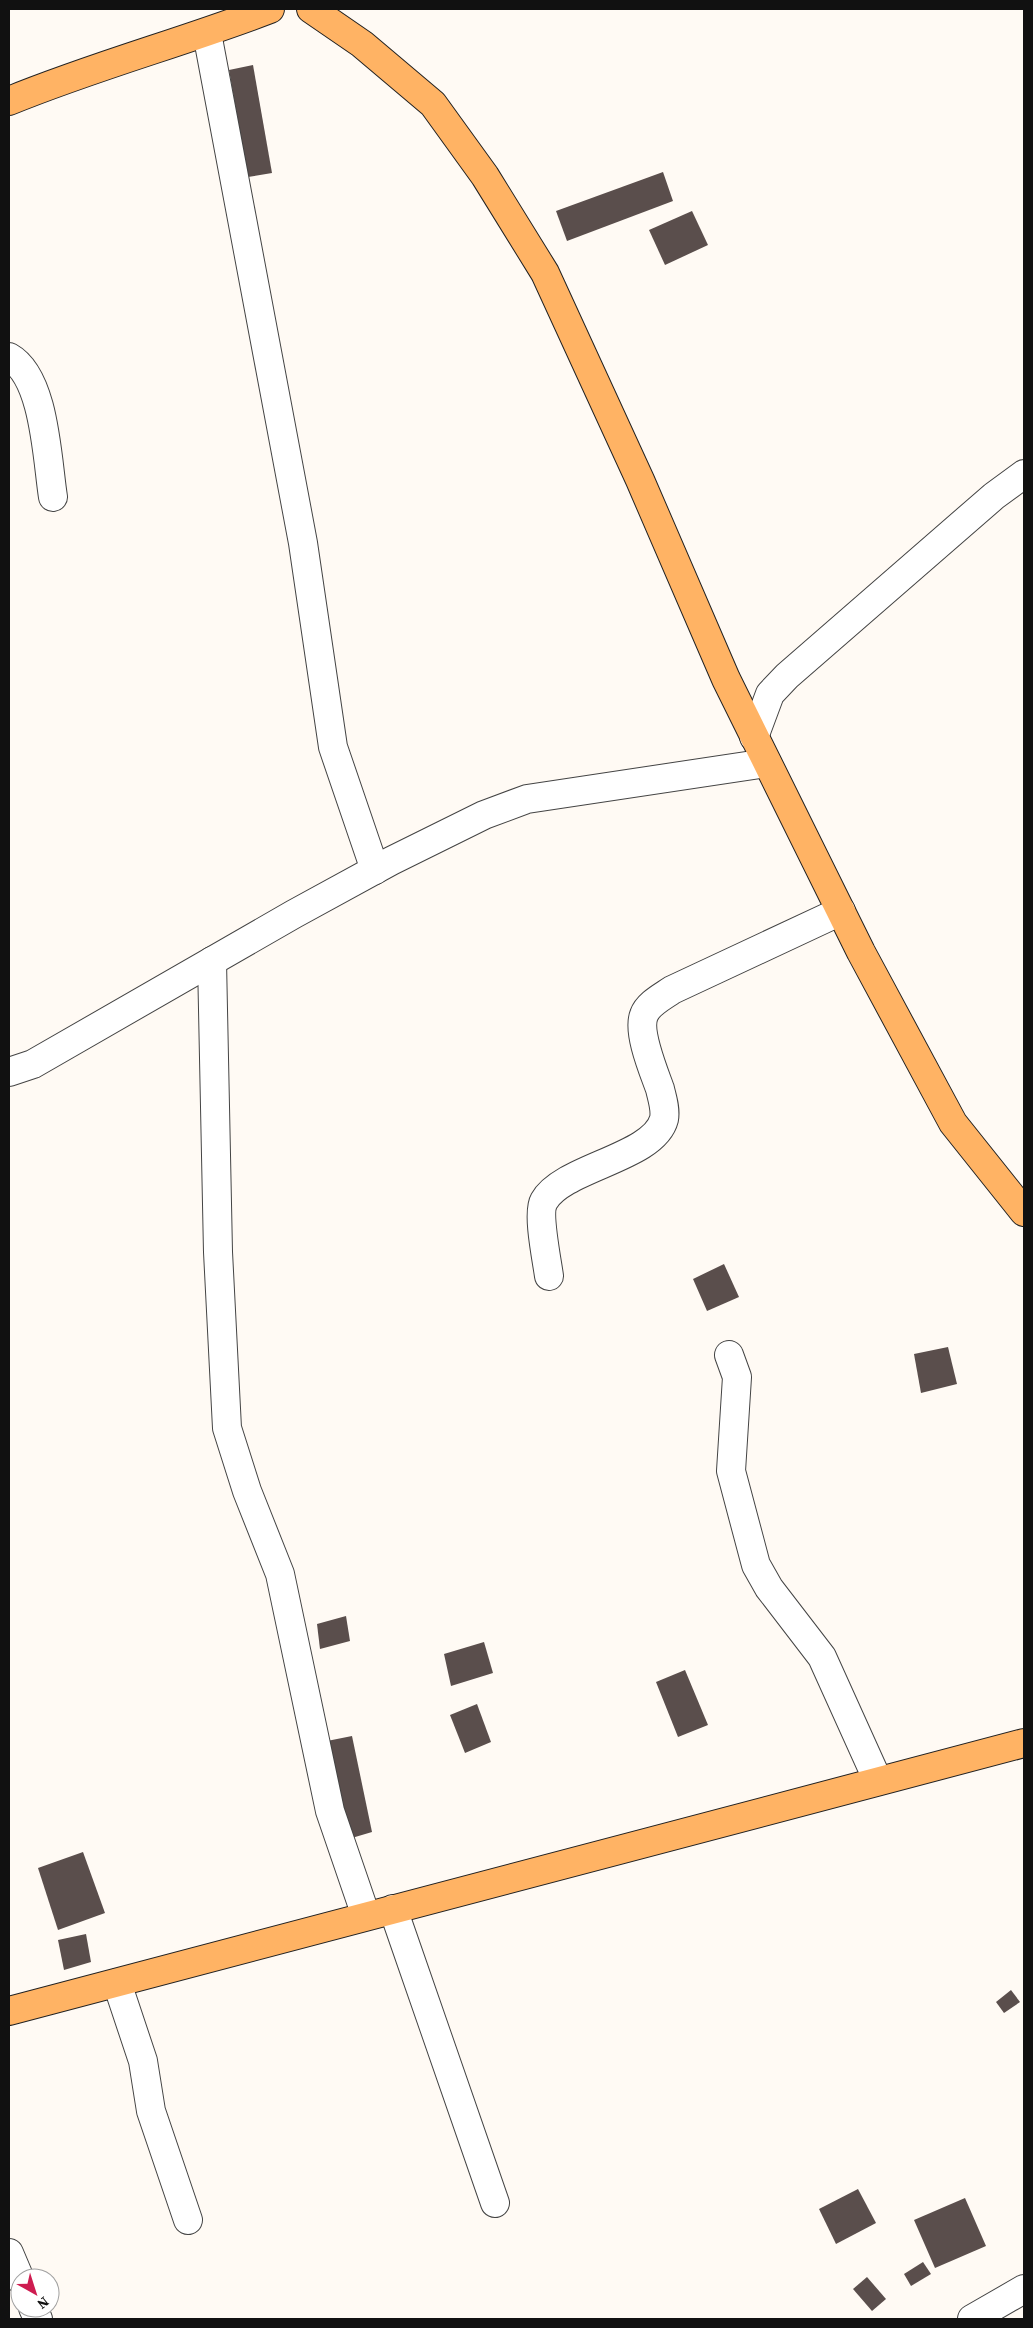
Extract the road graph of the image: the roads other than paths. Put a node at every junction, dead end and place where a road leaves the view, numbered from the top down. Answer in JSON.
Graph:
{"nodes":[{"id":1,"x":270,"y":9,"type":"edge"},
{"id":2,"x":311,"y":9,"type":"edge"},
{"id":3,"x":207,"y":33,"type":"junction"},
{"id":4,"x":9,"y":101,"type":"edge"},
{"id":5,"x":9,"y":357,"type":"edge"},
{"id":6,"x":1024,"y":474,"type":"edge"},
{"id":7,"x":53,"y":497,"type":"dead end"},
{"id":8,"x":754,"y":737,"type":"junction"},
{"id":9,"x":767,"y":763,"type":"junction"},
{"id":10,"x":375,"y":870,"type":"junction"},
{"id":11,"x":841,"y":911,"type":"junction"},
{"id":12,"x":212,"y":961,"type":"junction"},
{"id":13,"x":9,"y":1072,"type":"edge"},
{"id":14,"x":1024,"y":1212,"type":"edge"},
{"id":15,"x":549,"y":1276,"type":"dead end"},
{"id":16,"x":729,"y":1355,"type":"dead end"},
{"id":17,"x":1024,"y":1744,"type":"edge"},
{"id":18,"x":878,"y":1781,"type":"junction"},
{"id":19,"x":393,"y":1909,"type":"junction"},
{"id":20,"x":366,"y":1916,"type":"junction"},
{"id":21,"x":117,"y":1982,"type":"junction"},
{"id":22,"x":9,"y":2011,"type":"edge"},
{"id":23,"x":495,"y":2203,"type":"dead end"},
{"id":24,"x":188,"y":2220,"type":"dead end"},
{"id":25,"x":9,"y":2253,"type":"edge"},
{"id":26,"x":15,"y":2268,"type":"edge"},
{"id":27,"x":1024,"y":2289,"type":"edge"},
{"id":28,"x":972,"y":2319,"type":"edge"}],
"edges":[{"from":1,"to":3,"type":"main road"},
{"from":2,"to":8,"type":"main road"},
{"from":3,"to":4,"type":"main road"},
{"from":3,"to":10,"type":"street"},
{"from":5,"to":7,"type":"street"},
{"from":6,"to":8,"type":"street"},
{"from":8,"to":9,"type":"main road"},
{"from":9,"to":10,"type":"street"},
{"from":9,"to":11,"type":"main road"},
{"from":10,"to":12,"type":"street"},
{"from":11,"to":14,"type":"main road"},
{"from":11,"to":15,"type":"street"},
{"from":12,"to":13,"type":"street"},
{"from":12,"to":20,"type":"street"},
{"from":16,"to":18,"type":"street"},
{"from":17,"to":18,"type":"main road"},
{"from":18,"to":19,"type":"main road"},
{"from":19,"to":20,"type":"main road"},
{"from":19,"to":23,"type":"street"},
{"from":20,"to":21,"type":"main road"},
{"from":21,"to":22,"type":"main road"},
{"from":21,"to":24,"type":"street"},
{"from":25,"to":26,"type":"street"},
{"from":27,"to":28,"type":"street"}]}
